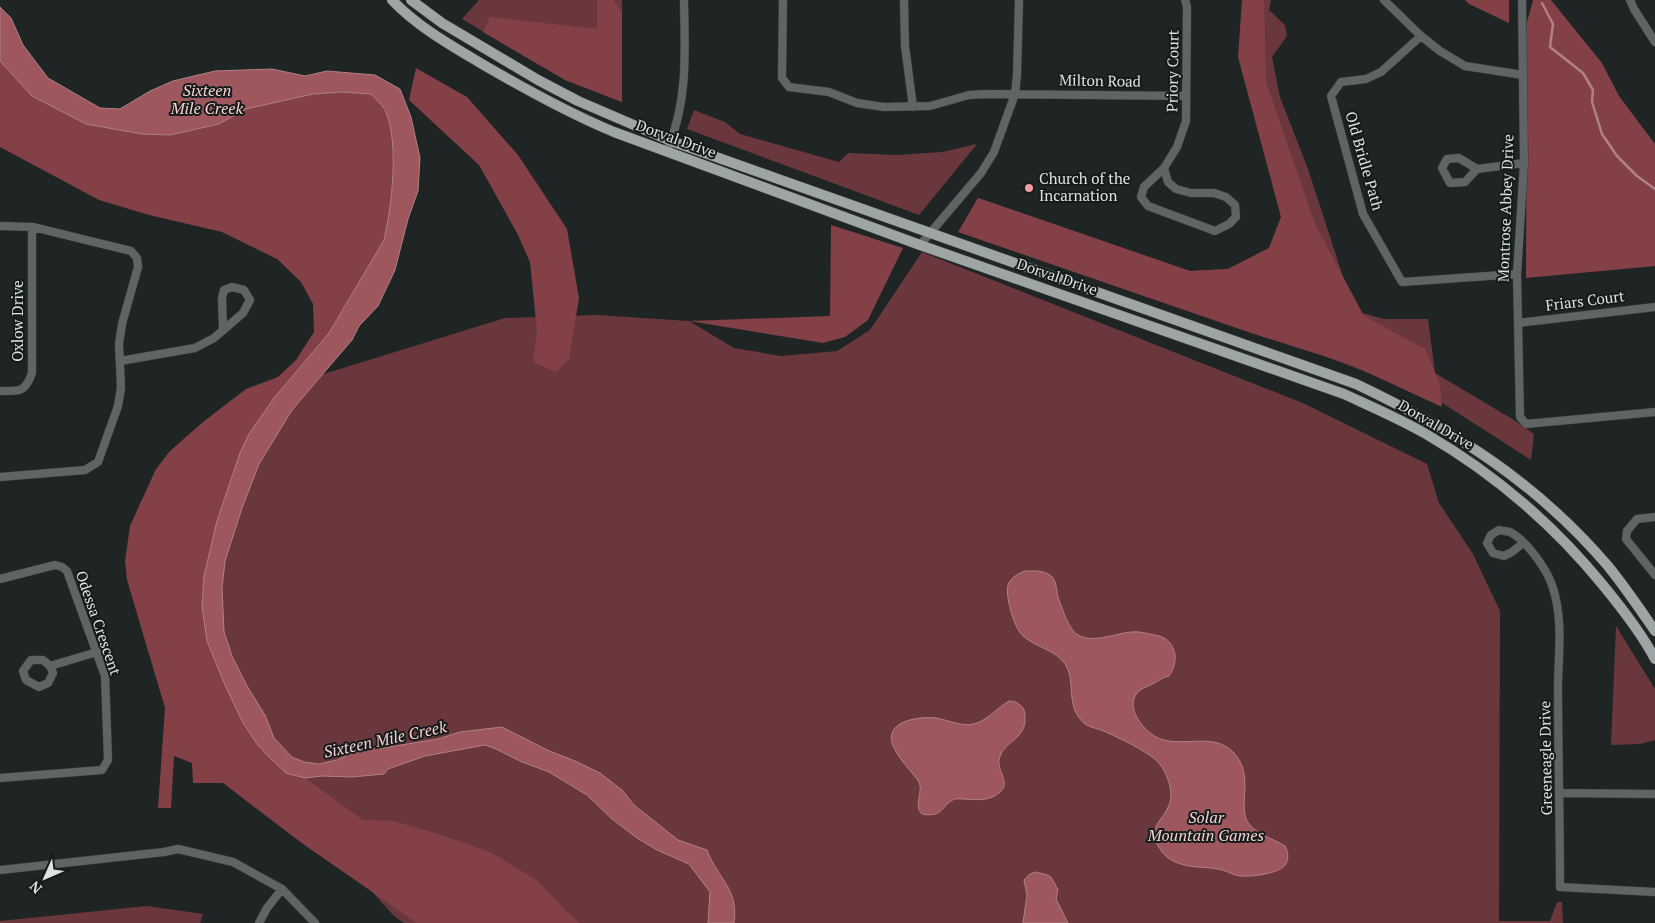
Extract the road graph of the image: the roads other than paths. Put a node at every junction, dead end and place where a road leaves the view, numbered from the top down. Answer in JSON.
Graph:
{"nodes":[{"id":1,"x":392,"y":0,"type":"edge"},
{"id":2,"x":411,"y":0,"type":"edge"},
{"id":3,"x":684,"y":0,"type":"edge"},
{"id":4,"x":784,"y":0,"type":"edge"},
{"id":5,"x":904,"y":0,"type":"edge"},
{"id":6,"x":1019,"y":0,"type":"edge"},
{"id":7,"x":1185,"y":0,"type":"edge"},
{"id":8,"x":1384,"y":0,"type":"edge"},
{"id":9,"x":1522,"y":0,"type":"edge"},
{"id":10,"x":1630,"y":0,"type":"edge"},
{"id":11,"x":1421,"y":36,"type":"junction"},
{"id":12,"x":1655,"y":42,"type":"edge"},
{"id":13,"x":1523,"y":75,"type":"junction"},
{"id":14,"x":1015,"y":94,"type":"junction"},
{"id":15,"x":1186,"y":96,"type":"junction"},
{"id":16,"x":913,"y":107,"type":"junction"},
{"id":17,"x":672,"y":141,"type":"junction"},
{"id":18,"x":667,"y":152,"type":"junction"},
{"id":19,"x":1524,"y":164,"type":"junction"},
{"id":20,"x":1164,"y":168,"type":"junction"},
{"id":21,"x":1477,"y":168,"type":"dead end"},
{"id":22,"x":0,"y":226,"type":"edge"},
{"id":23,"x":33,"y":227,"type":"junction"},
{"id":24,"x":930,"y":233,"type":"junction"},
{"id":25,"x":920,"y":245,"type":"junction"},
{"id":26,"x":1517,"y":274,"type":"junction"},
{"id":27,"x":1655,"y":307,"type":"edge"},
{"id":28,"x":1518,"y":323,"type":"junction"},
{"id":29,"x":223,"y":330,"type":"junction"},
{"id":30,"x":120,"y":361,"type":"junction"},
{"id":31,"x":0,"y":390,"type":"edge"},
{"id":32,"x":1655,"y":412,"type":"edge"},
{"id":33,"x":0,"y":477,"type":"edge"},
{"id":34,"x":1655,"y":517,"type":"edge"},
{"id":35,"x":1523,"y":543,"type":"dead end"},
{"id":36,"x":1655,"y":575,"type":"edge"},
{"id":37,"x":0,"y":579,"type":"edge"},
{"id":38,"x":1655,"y":631,"type":"edge"},
{"id":39,"x":97,"y":652,"type":"junction"},
{"id":40,"x":1655,"y":659,"type":"edge"},
{"id":41,"x":50,"y":666,"type":"dead end"},
{"id":42,"x":0,"y":778,"type":"edge"},
{"id":43,"x":1560,"y":792,"type":"junction"},
{"id":44,"x":1655,"y":794,"type":"edge"},
{"id":45,"x":0,"y":870,"type":"edge"},
{"id":46,"x":282,"y":890,"type":"junction"},
{"id":47,"x":1655,"y":892,"type":"edge"},
{"id":48,"x":259,"y":923,"type":"edge"},
{"id":49,"x":315,"y":923,"type":"edge"}],
"edges":[{"from":1,"to":18,"type":"main road","name":"Dorval Drive"},
{"from":2,"to":17,"type":"main road","name":"Dorval Drive"},
{"from":3,"to":17,"type":"street"},
{"from":4,"to":16,"type":"street","name":"Milton Road"},
{"from":5,"to":16,"type":"street"},
{"from":6,"to":14,"type":"street"},
{"from":7,"to":15,"type":"street","name":"Priory Court"},
{"from":8,"to":11,"type":"street"},
{"from":9,"to":13,"type":"street","name":"Montrose Abbey Drive"},
{"from":10,"to":12,"type":"street"},
{"from":11,"to":13,"type":"street"},
{"from":11,"to":26,"type":"street","name":"Old Bridle Path"},
{"from":13,"to":19,"type":"street","name":"Montrose Abbey Drive"},
{"from":14,"to":15,"type":"street","name":"Milton Road"},
{"from":14,"to":16,"type":"street","name":"Milton Road"},
{"from":14,"to":24,"type":"street"},
{"from":15,"to":20,"type":"street","name":"Priory Court"},
{"from":17,"to":18,"type":"street"},
{"from":17,"to":24,"type":"main road","name":"Dorval Drive"},
{"from":18,"to":25,"type":"main road","name":"Dorval Drive"},
{"from":19,"to":21,"type":"street"},
{"from":19,"to":26,"type":"street","name":"Montrose Abbey Drive"},
{"from":20,"to":20,"type":"street","name":"Priory Court"},
{"from":22,"to":23,"type":"street"},
{"from":23,"to":30,"type":"street"},
{"from":23,"to":31,"type":"street","name":"Oxlow Drive"},
{"from":24,"to":25,"type":"street"},
{"from":24,"to":38,"type":"main road","name":"Dorval Drive"},
{"from":25,"to":40,"type":"main road","name":"Dorval Drive"},
{"from":26,"to":28,"type":"street","name":"Montrose Abbey Drive"},
{"from":27,"to":28,"type":"street","name":"Friars Court"},
{"from":28,"to":32,"type":"street","name":"Montrose Abbey Drive"},
{"from":29,"to":29,"type":"street"},
{"from":29,"to":30,"type":"street"},
{"from":30,"to":33,"type":"street"},
{"from":34,"to":36,"type":"street"},
{"from":35,"to":43,"type":"street","name":"Greeneagle Drive"},
{"from":37,"to":39,"type":"street","name":"Odessa Crescent"},
{"from":39,"to":41,"type":"street"},
{"from":39,"to":42,"type":"street","name":"Odessa Crescent"},
{"from":43,"to":44,"type":"street"},
{"from":43,"to":47,"type":"street","name":"Greeneagle Drive"},
{"from":45,"to":46,"type":"street"},
{"from":46,"to":48,"type":"street"},
{"from":46,"to":49,"type":"street"}]}
